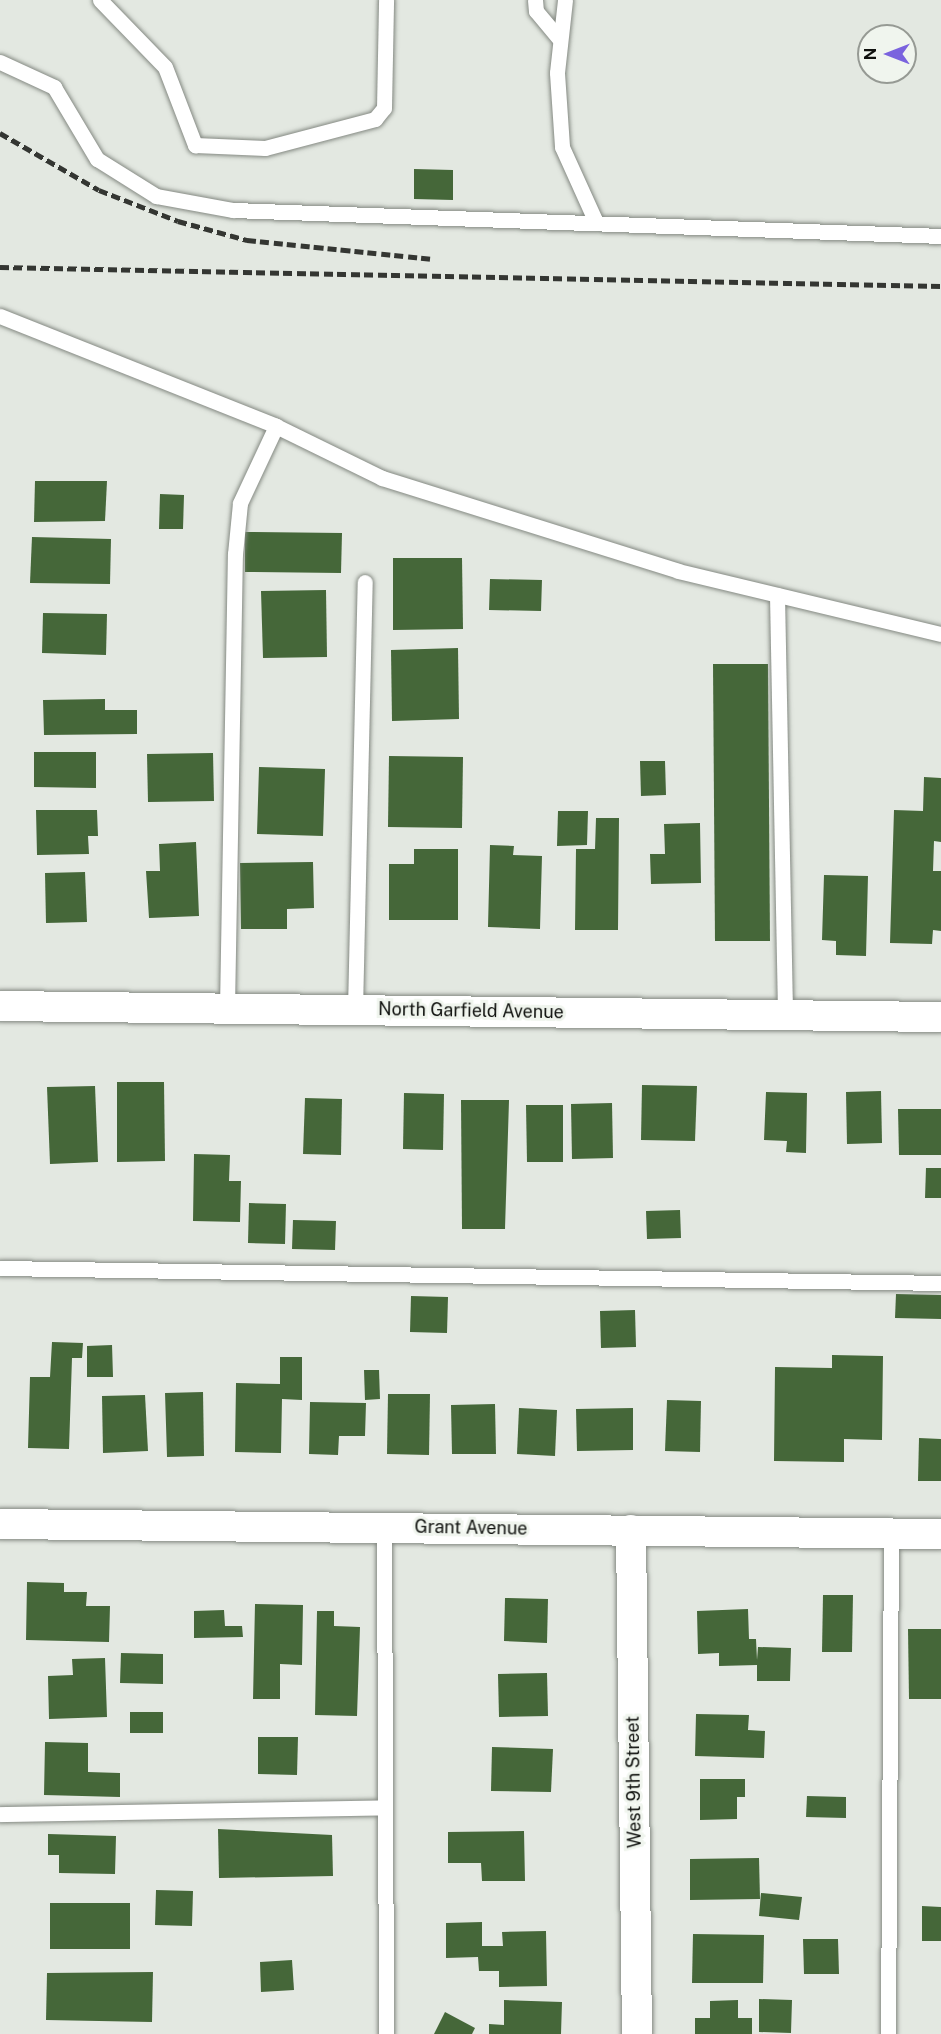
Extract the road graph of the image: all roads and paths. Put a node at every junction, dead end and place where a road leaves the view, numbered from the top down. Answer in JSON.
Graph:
{"nodes":[{"id":1,"x":100,"y":0,"type":"edge"},
{"id":2,"x":386,"y":0,"type":"edge"},
{"id":3,"x":536,"y":0,"type":"edge"},
{"id":4,"x":565,"y":0,"type":"edge"},
{"id":5,"x":560,"y":38,"type":"junction"},
{"id":6,"x":0,"y":62,"type":"edge"},
{"id":7,"x":595,"y":220,"type":"junction"},
{"id":8,"x":941,"y":236,"type":"edge"},
{"id":9,"x":0,"y":316,"type":"edge"},
{"id":10,"x":276,"y":426,"type":"junction"},
{"id":11,"x":365,"y":582,"type":"dead end"},
{"id":12,"x":777,"y":595,"type":"junction"},
{"id":13,"x":941,"y":634,"type":"edge"},
{"id":14,"x":0,"y":1006,"type":"edge"},
{"id":15,"x":227,"y":1008,"type":"junction"},
{"id":16,"x":355,"y":1010,"type":"junction"},
{"id":17,"x":785,"y":1015,"type":"junction"},
{"id":18,"x":941,"y":1017,"type":"edge"},
{"id":19,"x":0,"y":1268,"type":"edge"},
{"id":20,"x":941,"y":1283,"type":"edge"},
{"id":21,"x":0,"y":1524,"type":"edge"},
{"id":22,"x":384,"y":1527,"type":"junction"},
{"id":23,"x":631,"y":1530,"type":"junction"},
{"id":24,"x":891,"y":1533,"type":"junction"},
{"id":25,"x":941,"y":1534,"type":"edge"},
{"id":26,"x":385,"y":1807,"type":"junction"},
{"id":27,"x":0,"y":1814,"type":"edge"},
{"id":28,"x":386,"y":2034,"type":"edge"},
{"id":29,"x":637,"y":2034,"type":"edge"},
{"id":30,"x":888,"y":2034,"type":"edge"}],
"edges":[{"from":1,"to":2,"type":"lane"},
{"from":3,"to":5,"type":"lane"},
{"from":4,"to":5,"type":"lane"},
{"from":5,"to":7,"type":"lane"},
{"from":6,"to":7,"type":"lane"},
{"from":7,"to":8,"type":"lane"},
{"from":9,"to":10,"type":"lane"},
{"from":10,"to":12,"type":"lane"},
{"from":10,"to":15,"type":"lane"},
{"from":11,"to":16,"type":"lane"},
{"from":12,"to":13,"type":"lane"},
{"from":12,"to":17,"type":"lane"},
{"from":14,"to":15,"type":"street","name":"North Garfield Avenue"},
{"from":15,"to":16,"type":"street","name":"North Garfield Avenue"},
{"from":16,"to":17,"type":"street","name":"North Garfield Avenue"},
{"from":17,"to":18,"type":"street","name":"North Garfield Avenue"},
{"from":19,"to":20,"type":"lane"},
{"from":21,"to":22,"type":"street","name":"Grant Avenue"},
{"from":22,"to":23,"type":"street","name":"Grant Avenue"},
{"from":22,"to":26,"type":"lane"},
{"from":23,"to":24,"type":"street","name":"Grant Avenue"},
{"from":23,"to":29,"type":"street","name":"West 9th Street"},
{"from":24,"to":25,"type":"street","name":"Grant Avenue"},
{"from":24,"to":30,"type":"lane"},
{"from":26,"to":27,"type":"lane"},
{"from":26,"to":28,"type":"lane"}]}
